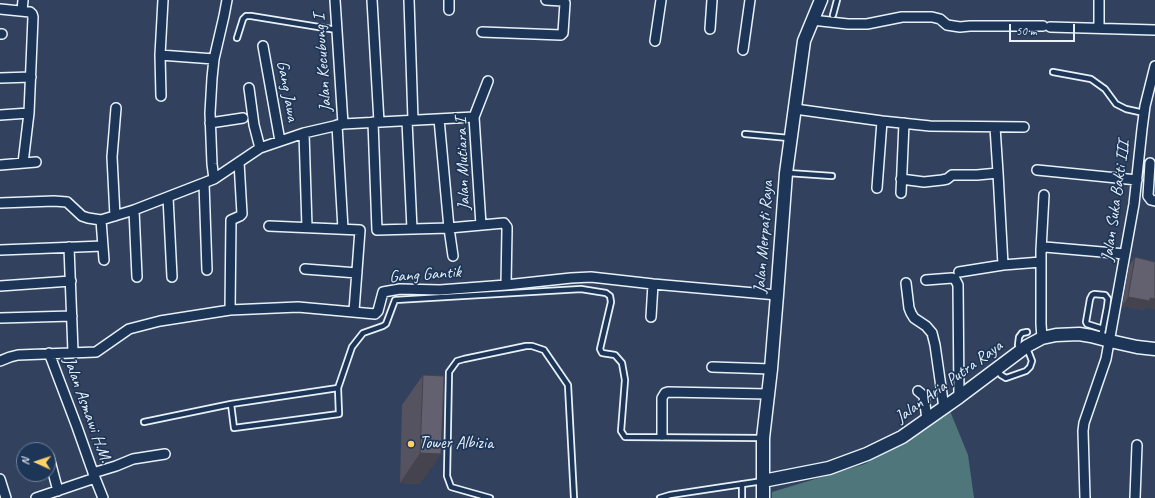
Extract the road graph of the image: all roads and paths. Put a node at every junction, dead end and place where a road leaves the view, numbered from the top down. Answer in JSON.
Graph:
{"nodes":[{"id":1,"x":23,"y":0,"type":"edge"},
{"id":2,"x":163,"y":0,"type":"edge"},
{"id":3,"x":219,"y":0,"type":"edge"},
{"id":4,"x":227,"y":0,"type":"edge"},
{"id":5,"x":335,"y":0,"type":"edge"},
{"id":6,"x":372,"y":0,"type":"edge"},
{"id":7,"x":409,"y":0,"type":"edge"},
{"id":8,"x":449,"y":0,"type":"edge"},
{"id":9,"x":546,"y":0,"type":"edge"},
{"id":10,"x":661,"y":0,"type":"edge"},
{"id":11,"x":712,"y":0,"type":"edge"},
{"id":12,"x":750,"y":0,"type":"edge"},
{"id":13,"x":821,"y":0,"type":"edge"},
{"id":14,"x":837,"y":0,"type":"edge"},
{"id":15,"x":1099,"y":0,"type":"edge"},
{"id":16,"x":0,"y":9,"type":"edge"},
{"id":17,"x":448,"y":10,"type":"dead end"},
{"id":18,"x":22,"y":12,"type":"junction"},
{"id":19,"x":833,"y":15,"type":"dead end"},
{"id":20,"x":812,"y":20,"type":"junction"},
{"id":21,"x":1099,"y":28,"type":"junction"},
{"id":22,"x":710,"y":29,"type":"dead end"},
{"id":23,"x":337,"y":30,"type":"junction"},
{"id":24,"x":1155,"y":30,"type":"edge"},
{"id":25,"x":482,"y":32,"type":"dead end"},
{"id":26,"x":237,"y":38,"type":"dead end"},
{"id":27,"x":655,"y":41,"type":"dead end"},
{"id":28,"x":263,"y":46,"type":"dead end"},
{"id":29,"x":742,"y":50,"type":"dead end"},
{"id":30,"x":160,"y":55,"type":"junction"},
{"id":31,"x":214,"y":59,"type":"junction"},
{"id":32,"x":1155,"y":66,"type":"edge"},
{"id":33,"x":1052,"y":72,"type":"dead end"},
{"id":34,"x":31,"y":77,"type":"junction"},
{"id":35,"x":0,"y":78,"type":"edge"},
{"id":36,"x":488,"y":81,"type":"dead end"},
{"id":37,"x":249,"y":88,"type":"dead end"},
{"id":38,"x":161,"y":96,"type":"dead end"},
{"id":39,"x":116,"y":108,"type":"dead end"},
{"id":40,"x":795,"y":109,"type":"junction"},
{"id":41,"x":1148,"y":109,"type":"edge"},
{"id":42,"x":29,"y":113,"type":"junction"},
{"id":43,"x":0,"y":115,"type":"edge"},
{"id":44,"x":474,"y":117,"type":"junction"},
{"id":45,"x":243,"y":118,"type":"dead end"},
{"id":46,"x":439,"y":119,"type":"junction"},
{"id":47,"x":410,"y":120,"type":"junction"},
{"id":48,"x":882,"y":121,"type":"junction"},
{"id":49,"x":376,"y":122,"type":"junction"},
{"id":50,"x":904,"y":123,"type":"junction"},
{"id":51,"x":210,"y":124,"type":"junction"},
{"id":52,"x":340,"y":124,"type":"junction"},
{"id":53,"x":995,"y":127,"type":"junction"},
{"id":54,"x":1024,"y":127,"type":"dead end"},
{"id":55,"x":304,"y":133,"type":"junction"},
{"id":56,"x":745,"y":134,"type":"dead end"},
{"id":57,"x":791,"y":138,"type":"junction"},
{"id":58,"x":280,"y":141,"type":"junction"},
{"id":59,"x":260,"y":148,"type":"junction"},
{"id":60,"x":1138,"y":161,"type":"junction"},
{"id":61,"x":36,"y":162,"type":"dead end"},
{"id":62,"x":239,"y":162,"type":"junction"},
{"id":63,"x":22,"y":163,"type":"junction"},
{"id":64,"x":1152,"y":164,"type":"edge"},
{"id":65,"x":0,"y":165,"type":"edge"},
{"id":66,"x":1036,"y":170,"type":"dead end"},
{"id":67,"x":786,"y":172,"type":"junction"},
{"id":68,"x":998,"y":173,"type":"junction"},
{"id":69,"x":832,"y":176,"type":"dead end"},
{"id":70,"x":214,"y":179,"type":"junction"},
{"id":71,"x":901,"y":179,"type":"junction"},
{"id":72,"x":1137,"y":180,"type":"junction"},
{"id":73,"x":204,"y":183,"type":"junction"},
{"id":74,"x":877,"y":188,"type":"dead end"},
{"id":75,"x":901,"y":193,"type":"dead end"},
{"id":76,"x":1044,"y":195,"type":"dead end"},
{"id":77,"x":168,"y":197,"type":"junction"},
{"id":78,"x":1155,"y":201,"type":"edge"},
{"id":79,"x":0,"y":203,"type":"edge"},
{"id":80,"x":134,"y":210,"type":"junction"},
{"id":81,"x":115,"y":216,"type":"junction"},
{"id":82,"x":101,"y":220,"type":"junction"},
{"id":83,"x":481,"y":225,"type":"junction"},
{"id":84,"x":269,"y":226,"type":"dead end"},
{"id":85,"x":307,"y":227,"type":"junction"},
{"id":86,"x":449,"y":228,"type":"junction"},
{"id":87,"x":343,"y":229,"type":"junction"},
{"id":88,"x":412,"y":229,"type":"junction"},
{"id":89,"x":103,"y":246,"type":"junction"},
{"id":90,"x":69,"y":247,"type":"junction"},
{"id":91,"x":0,"y":250,"type":"edge"},
{"id":92,"x":1042,"y":250,"type":"junction"},
{"id":93,"x":1125,"y":254,"type":"junction"},
{"id":94,"x":454,"y":256,"type":"dead end"},
{"id":95,"x":104,"y":260,"type":"dead end"},
{"id":96,"x":1041,"y":262,"type":"junction"},
{"id":97,"x":1003,"y":265,"type":"junction"},
{"id":98,"x":305,"y":268,"type":"dead end"},
{"id":99,"x":207,"y":270,"type":"dead end"},
{"id":100,"x":960,"y":272,"type":"dead end"},
{"id":101,"x":357,"y":273,"type":"junction"},
{"id":102,"x":137,"y":277,"type":"dead end"},
{"id":103,"x":172,"y":277,"type":"dead end"},
{"id":104,"x":926,"y":280,"type":"dead end"},
{"id":105,"x":71,"y":281,"type":"junction"},
{"id":106,"x":906,"y":283,"type":"dead end"},
{"id":107,"x":654,"y":284,"type":"junction"},
{"id":108,"x":506,"y":285,"type":"junction"},
{"id":109,"x":0,"y":286,"type":"edge"},
{"id":110,"x":777,"y":295,"type":"junction"},
{"id":111,"x":230,"y":310,"type":"junction"},
{"id":112,"x":354,"y":311,"type":"junction"},
{"id":113,"x":72,"y":316,"type":"junction"},
{"id":114,"x":651,"y":317,"type":"dead end"},
{"id":115,"x":0,"y":318,"type":"edge"},
{"id":116,"x":1027,"y":332,"type":"dead end"},
{"id":117,"x":1104,"y":336,"type":"junction"},
{"id":118,"x":1042,"y":338,"type":"junction"},
{"id":119,"x":1023,"y":349,"type":"junction"},
{"id":120,"x":1155,"y":349,"type":"edge"},
{"id":121,"x":73,"y":352,"type":"junction"},
{"id":122,"x":49,"y":353,"type":"junction"},
{"id":123,"x":0,"y":361,"type":"edge"},
{"id":124,"x":712,"y":367,"type":"dead end"},
{"id":125,"x":997,"y":368,"type":"junction"},
{"id":126,"x":771,"y":369,"type":"junction"},
{"id":127,"x":338,"y":388,"type":"junction"},
{"id":128,"x":918,"y":392,"type":"dead end"},
{"id":129,"x":768,"y":394,"type":"junction"},
{"id":130,"x":959,"y":397,"type":"junction"},
{"id":131,"x":231,"y":404,"type":"junction"},
{"id":132,"x":944,"y":408,"type":"junction"},
{"id":133,"x":927,"y":420,"type":"junction"},
{"id":134,"x":144,"y":422,"type":"dead end"},
{"id":135,"x":662,"y":435,"type":"dead end"},
{"id":136,"x":763,"y":438,"type":"junction"},
{"id":137,"x":1137,"y":445,"type":"dead end"},
{"id":138,"x":165,"y":454,"type":"dead end"},
{"id":139,"x":94,"y":476,"type":"junction"},
{"id":140,"x":0,"y":479,"type":"edge"},
{"id":141,"x":763,"y":481,"type":"junction"},
{"id":142,"x":56,"y":482,"type":"edge"},
{"id":143,"x":742,"y":484,"type":"junction"},
{"id":144,"x":58,"y":491,"type":"junction"},
{"id":145,"x":6,"y":498,"type":"edge"},
{"id":146,"x":36,"y":498,"type":"edge"},
{"id":147,"x":103,"y":498,"type":"edge"},
{"id":148,"x":490,"y":498,"type":"edge"},
{"id":149,"x":574,"y":498,"type":"edge"},
{"id":150,"x":660,"y":498,"type":"edge"},
{"id":151,"x":742,"y":498,"type":"edge"},
{"id":152,"x":763,"y":498,"type":"edge"},
{"id":153,"x":1084,"y":498,"type":"edge"},
{"id":154,"x":1135,"y":498,"type":"edge"}],
"edges":[{"from":1,"to":18,"type":"street"},
{"from":2,"to":30,"type":"street"},
{"from":3,"to":4,"type":"street"},
{"from":4,"to":31,"type":"street"},
{"from":5,"to":23,"type":"street","name":"Jalan Kecubung I"},
{"from":6,"to":49,"type":"street"},
{"from":7,"to":47,"type":"street"},
{"from":8,"to":17,"type":"street"},
{"from":9,"to":25,"type":"street"},
{"from":10,"to":27,"type":"street"},
{"from":11,"to":22,"type":"street"},
{"from":12,"to":29,"type":"street"},
{"from":13,"to":20,"type":"main road","name":"Jalan Merpati Raya"},
{"from":14,"to":19,"type":"lane"},
{"from":15,"to":21,"type":"street"},
{"from":16,"to":18,"type":"street"},
{"from":18,"to":34,"type":"street"},
{"from":20,"to":21,"type":"street"},
{"from":20,"to":40,"type":"main road","name":"Jalan Merpati Raya"},
{"from":21,"to":24,"type":"street"},
{"from":23,"to":26,"type":"lane"},
{"from":23,"to":52,"type":"street","name":"Jalan Kecubung I"},
{"from":28,"to":58,"type":"street","name":"Gang Jawa"},
{"from":30,"to":31,"type":"street"},
{"from":30,"to":38,"type":"street"},
{"from":31,"to":51,"type":"street"},
{"from":32,"to":41,"type":"street","name":"Jalan Suka Bakti III"},
{"from":33,"to":41,"type":"lane"},
{"from":34,"to":35,"type":"street"},
{"from":34,"to":42,"type":"street"},
{"from":36,"to":44,"type":"street","name":"Jalan Mutiara I"},
{"from":37,"to":59,"type":"street"},
{"from":39,"to":81,"type":"street"},
{"from":40,"to":48,"type":"street"},
{"from":40,"to":57,"type":"main road","name":"Jalan Merpati Raya"},
{"from":41,"to":60,"type":"street","name":"Jalan Suka Bakti III"},
{"from":42,"to":43,"type":"street"},
{"from":42,"to":63,"type":"street"},
{"from":44,"to":46,"type":"street"},
{"from":44,"to":83,"type":"street","name":"Jalan Mutiara I"},
{"from":45,"to":51,"type":"street"},
{"from":46,"to":47,"type":"street"},
{"from":46,"to":86,"type":"street"},
{"from":47,"to":49,"type":"street"},
{"from":47,"to":88,"type":"street"},
{"from":48,"to":50,"type":"street"},
{"from":48,"to":74,"type":"street"},
{"from":49,"to":52,"type":"street"},
{"from":49,"to":88,"type":"street"},
{"from":50,"to":53,"type":"street"},
{"from":50,"to":71,"type":"street"},
{"from":51,"to":70,"type":"street"},
{"from":52,"to":55,"type":"street"},
{"from":52,"to":87,"type":"street","name":"Jalan Kecubung I"},
{"from":53,"to":54,"type":"street"},
{"from":53,"to":68,"type":"street"},
{"from":55,"to":58,"type":"street"},
{"from":55,"to":85,"type":"street"},
{"from":56,"to":57,"type":"lane"},
{"from":57,"to":67,"type":"main road","name":"Jalan Merpati Raya"},
{"from":58,"to":59,"type":"street"},
{"from":59,"to":62,"type":"street"},
{"from":60,"to":64,"type":"street"},
{"from":60,"to":72,"type":"street","name":"Jalan Suka Bakti III"},
{"from":61,"to":63,"type":"street"},
{"from":62,"to":70,"type":"street"},
{"from":62,"to":111,"type":"street"},
{"from":63,"to":65,"type":"street"},
{"from":64,"to":78,"type":"street"},
{"from":66,"to":72,"type":"street"},
{"from":67,"to":69,"type":"lane"},
{"from":67,"to":110,"type":"main road","name":"Jalan Merpati Raya"},
{"from":68,"to":71,"type":"street"},
{"from":68,"to":97,"type":"street"},
{"from":70,"to":73,"type":"street"},
{"from":71,"to":75,"type":"street"},
{"from":72,"to":93,"type":"street","name":"Jalan Suka Bakti III"},
{"from":73,"to":77,"type":"street"},
{"from":73,"to":99,"type":"street"},
{"from":76,"to":92,"type":"street"},
{"from":77,"to":80,"type":"street"},
{"from":77,"to":103,"type":"street"},
{"from":79,"to":82,"type":"street"},
{"from":80,"to":81,"type":"street"},
{"from":80,"to":102,"type":"street"},
{"from":81,"to":82,"type":"street"},
{"from":82,"to":89,"type":"street"},
{"from":83,"to":86,"type":"street"},
{"from":83,"to":108,"type":"street"},
{"from":84,"to":85,"type":"street"},
{"from":85,"to":87,"type":"street"},
{"from":86,"to":88,"type":"street"},
{"from":86,"to":94,"type":"street"},
{"from":87,"to":101,"type":"street"},
{"from":89,"to":90,"type":"street"},
{"from":89,"to":95,"type":"street"},
{"from":90,"to":91,"type":"street"},
{"from":90,"to":105,"type":"street"},
{"from":92,"to":93,"type":"street"},
{"from":92,"to":96,"type":"street"},
{"from":93,"to":117,"type":"street","name":"Jalan Suka Bakti III"},
{"from":96,"to":97,"type":"street"},
{"from":96,"to":118,"type":"street"},
{"from":97,"to":100,"type":"street"},
{"from":98,"to":101,"type":"street"},
{"from":101,"to":112,"type":"street"},
{"from":104,"to":130,"type":"street"},
{"from":105,"to":109,"type":"street"},
{"from":105,"to":113,"type":"street"},
{"from":106,"to":132,"type":"street"},
{"from":107,"to":108,"type":"street","name":"Gang Gantik"},
{"from":107,"to":110,"type":"street","name":"Gang Gantik"},
{"from":107,"to":114,"type":"street"},
{"from":108,"to":112,"type":"street","name":"Gang Gantik"},
{"from":110,"to":126,"type":"main road","name":"Jalan Merpati Raya"},
{"from":111,"to":112,"type":"street","name":"Gang Gantik"},
{"from":111,"to":121,"type":"street","name":"Gang Gantik"},
{"from":113,"to":115,"type":"street"},
{"from":113,"to":121,"type":"street"},
{"from":116,"to":119,"type":"lane"},
{"from":117,"to":117,"type":"lane"},
{"from":117,"to":118,"type":"main road","name":"Jalan Aria Putra Raya"},
{"from":117,"to":120,"type":"main road","name":"Jalan Aria Putra Raya"},
{"from":117,"to":153,"type":"street","name":"Jalan Suka Bakti III"},
{"from":118,"to":119,"type":"main road","name":"Jalan Aria Putra Raya"},
{"from":119,"to":125,"type":"main road","name":"Jalan Aria Putra Raya"},
{"from":119,"to":125,"type":"lane"},
{"from":121,"to":122,"type":"street","name":"Gang Gantik"},
{"from":122,"to":123,"type":"street","name":"Gang Gantik"},
{"from":122,"to":139,"type":"street","name":"Jalan Asmawi H.M."},
{"from":124,"to":126,"type":"street"},
{"from":125,"to":130,"type":"main road","name":"Jalan Aria Putra Raya"},
{"from":126,"to":129,"type":"main road","name":"Jalan Merpati Raya"},
{"from":127,"to":131,"type":"lane"},
{"from":127,"to":131,"type":"lane"},
{"from":127,"to":136,"type":"lane"},
{"from":128,"to":133,"type":"street"},
{"from":129,"to":135,"type":"street"},
{"from":129,"to":136,"type":"main road","name":"Jalan Merpati Raya"},
{"from":130,"to":132,"type":"main road","name":"Jalan Aria Putra Raya"},
{"from":131,"to":134,"type":"lane"},
{"from":132,"to":133,"type":"main road","name":"Jalan Aria Putra Raya"},
{"from":133,"to":141,"type":"main road","name":"Jalan Aria Putra Raya"},
{"from":136,"to":141,"type":"main road","name":"Jalan Merpati Raya"},
{"from":137,"to":154,"type":"street"},
{"from":138,"to":139,"type":"street"},
{"from":139,"to":144,"type":"street"},
{"from":139,"to":147,"type":"street","name":"Jalan Asmawi H.M."},
{"from":140,"to":145,"type":"street"},
{"from":141,"to":143,"type":"lane"},
{"from":141,"to":152,"type":"main road","name":"Jalan Merpati Raya"},
{"from":142,"to":144,"type":"street"},
{"from":143,"to":150,"type":"lane"},
{"from":143,"to":151,"type":"lane"},
{"from":144,"to":146,"type":"street"},
{"from":148,"to":149,"type":"lane"}]}
